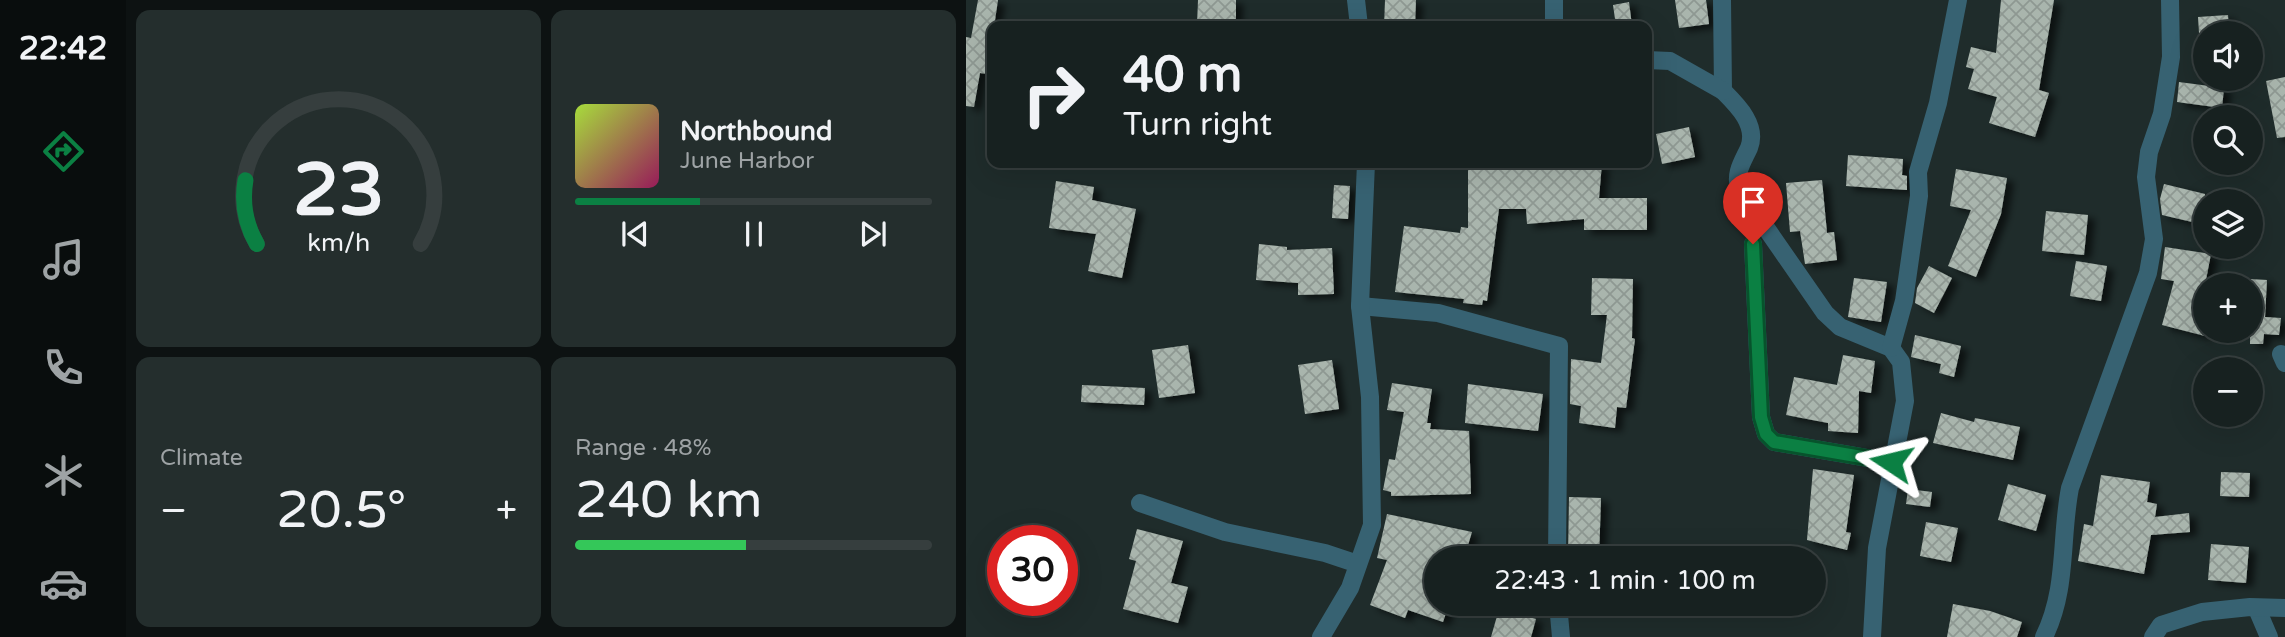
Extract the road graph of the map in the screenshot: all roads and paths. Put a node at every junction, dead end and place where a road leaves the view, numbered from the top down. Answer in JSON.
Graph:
{"nodes":[{"id":1,"x":1356,"y":0,"type":"edge"},
{"id":2,"x":1553,"y":0,"type":"edge"},
{"id":3,"x":1722,"y":0,"type":"edge"},
{"id":4,"x":1958,"y":0,"type":"edge"},
{"id":5,"x":2170,"y":0,"type":"edge"},
{"id":6,"x":1358,"y":21,"type":"edge"},
{"id":7,"x":1554,"y":21,"type":"edge"},
{"id":8,"x":1652,"y":60,"type":"edge"},
{"id":9,"x":1723,"y":92,"type":"junction"},
{"id":10,"x":1366,"y":168,"type":"edge"},
{"id":11,"x":1753,"y":244,"type":"dead end"},
{"id":12,"x":1360,"y":306,"type":"junction"},
{"id":13,"x":1891,"y":348,"type":"junction"},
{"id":14,"x":1891,"y":462,"type":"junction"},
{"id":15,"x":1140,"y":503,"type":"dead end"},
{"id":16,"x":1557,"y":546,"type":"edge"},
{"id":17,"x":1359,"y":564,"type":"junction"},
{"id":18,"x":2285,"y":608,"type":"edge"},
{"id":19,"x":2257,"y":610,"type":"junction"},
{"id":20,"x":1559,"y":616,"type":"edge"},
{"id":21,"x":1321,"y":637,"type":"edge"},
{"id":22,"x":1561,"y":637,"type":"edge"},
{"id":23,"x":1872,"y":637,"type":"edge"},
{"id":24,"x":2044,"y":637,"type":"edge"},
{"id":25,"x":2154,"y":637,"type":"edge"},
{"id":26,"x":2269,"y":637,"type":"edge"}],
"edges":[{"from":1,"to":6,"type":"street"},
{"from":2,"to":7,"type":"street"},
{"from":3,"to":9,"type":"street"},
{"from":4,"to":13,"type":"street"},
{"from":5,"to":24,"type":"street"},
{"from":8,"to":9,"type":"street"},
{"from":9,"to":13,"type":"street"},
{"from":10,"to":12,"type":"street"},
{"from":11,"to":14,"type":"street"},
{"from":12,"to":16,"type":"street"},
{"from":12,"to":17,"type":"street"},
{"from":13,"to":14,"type":"street"},
{"from":14,"to":23,"type":"street"},
{"from":15,"to":17,"type":"street"},
{"from":17,"to":21,"type":"street"},
{"from":18,"to":19,"type":"street"},
{"from":19,"to":25,"type":"street"},
{"from":19,"to":26,"type":"street"},
{"from":20,"to":22,"type":"street"}]}
